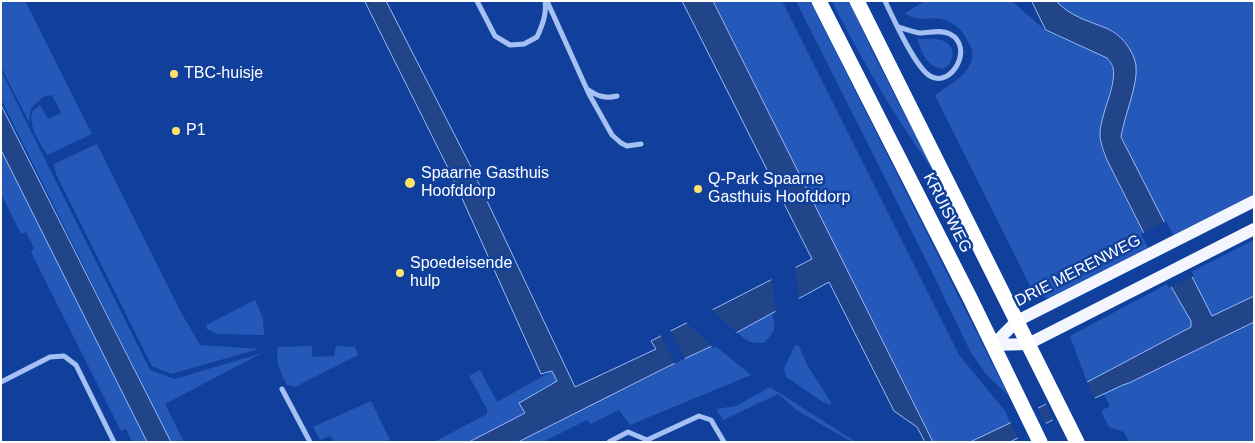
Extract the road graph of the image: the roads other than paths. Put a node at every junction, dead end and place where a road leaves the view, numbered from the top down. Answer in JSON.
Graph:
{"nodes":[{"id":1,"x":477,"y":1,"type":"edge"},
{"id":2,"x":546,"y":1,"type":"edge"},
{"id":3,"x":820,"y":1,"type":"edge"},
{"id":4,"x":857,"y":1,"type":"edge"},
{"id":5,"x":885,"y":1,"type":"edge"},
{"id":6,"x":898,"y":27,"type":"junction"},
{"id":7,"x":587,"y":88,"type":"junction"},
{"id":8,"x":617,"y":96,"type":"dead end"},
{"id":9,"x":641,"y":144,"type":"dead end"},
{"id":10,"x":1254,"y":201,"type":"edge"},
{"id":11,"x":1254,"y":229,"type":"edge"},
{"id":12,"x":1017,"y":320,"type":"junction"},
{"id":13,"x":1028,"y":344,"type":"junction"},
{"id":14,"x":993,"y":345,"type":"junction"},
{"id":15,"x":1,"y":382,"type":"edge"},
{"id":16,"x":282,"y":389,"type":"dead end"},
{"id":17,"x":1075,"y":438,"type":"edge"},
{"id":18,"x":114,"y":442,"type":"edge"},
{"id":19,"x":310,"y":442,"type":"edge"},
{"id":20,"x":609,"y":442,"type":"edge"},
{"id":21,"x":724,"y":442,"type":"edge"},
{"id":22,"x":1040,"y":442,"type":"edge"}],
"edges":[{"from":1,"to":2,"type":"street"},
{"from":2,"to":7,"type":"street"},
{"from":3,"to":14,"type":"highway","name":"KRUISWEG"},
{"from":4,"to":12,"type":"highway","name":"KRUISWEG"},
{"from":5,"to":6,"type":"street"},
{"from":6,"to":6,"type":"street"},
{"from":7,"to":8,"type":"street"},
{"from":7,"to":9,"type":"street"},
{"from":10,"to":12,"type":"main road","name":"DRIE MERENWEG"},
{"from":11,"to":13,"type":"main road"},
{"from":12,"to":13,"type":"highway","name":"KRUISWEG"},
{"from":12,"to":14,"type":"main road","name":"DRIE MERENWEG"},
{"from":13,"to":14,"type":"main road"},
{"from":13,"to":17,"type":"highway","name":"KRUISWEG"},
{"from":14,"to":22,"type":"highway","name":"KRUISWEG"},
{"from":15,"to":18,"type":"street"},
{"from":16,"to":19,"type":"street"},
{"from":20,"to":21,"type":"street"}]}
